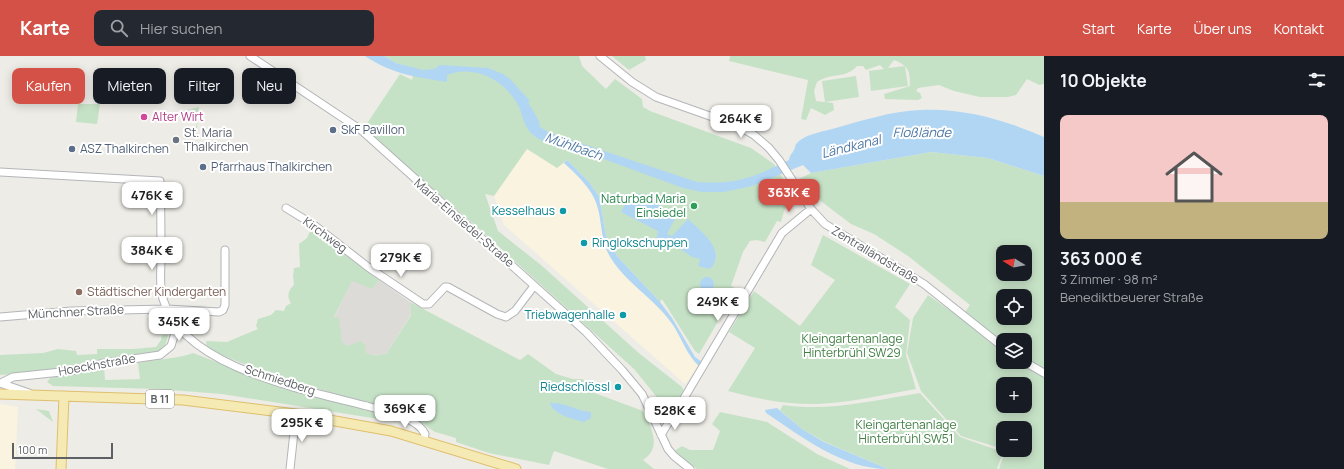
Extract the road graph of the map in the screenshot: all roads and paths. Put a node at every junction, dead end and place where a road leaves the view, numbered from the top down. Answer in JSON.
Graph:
{"nodes":[{"id":1,"x":250,"y":56,"type":"edge"},
{"id":2,"x":600,"y":56,"type":"edge"},
{"id":3,"x":0,"y":172,"type":"edge"},
{"id":4,"x":286,"y":208,"type":"dead end"},
{"id":5,"x":811,"y":209,"type":"junction"},
{"id":6,"x":226,"y":250,"type":"dead end"},
{"id":7,"x":534,"y":286,"type":"junction"},
{"id":8,"x":167,"y":309,"type":"junction"},
{"id":9,"x":0,"y":317,"type":"edge"},
{"id":10,"x":179,"y":328,"type":"junction"},
{"id":11,"x":996,"y":341,"type":"edge"},
{"id":12,"x":1032,"y":366,"type":"edge"},
{"id":13,"x":1044,"y":373,"type":"edge"},
{"id":14,"x":0,"y":383,"type":"edge"},
{"id":15,"x":0,"y":394,"type":"edge"},
{"id":16,"x":39,"y":396,"type":"junction"},
{"id":17,"x":64,"y":396,"type":"junction"},
{"id":18,"x":647,"y":404,"type":"junction"},
{"id":19,"x":675,"y":408,"type":"junction"},
{"id":20,"x":296,"y":414,"type":"junction"},
{"id":21,"x":662,"y":438,"type":"junction"},
{"id":22,"x":424,"y":440,"type":"junction"},
{"id":23,"x":61,"y":469,"type":"edge"},
{"id":24,"x":290,"y":469,"type":"edge"},
{"id":25,"x":516,"y":469,"type":"edge"},
{"id":26,"x":690,"y":469,"type":"edge"}],
"edges":[{"from":1,"to":7,"type":"street","name":"Maria-Einsiedel-Straße"},
{"from":2,"to":5,"type":"street","name":"Zentralländstraße"},
{"from":3,"to":8,"type":"street","name":"Schmiedberg"},
{"from":4,"to":7,"type":"street","name":"Kirchweg"},
{"from":5,"to":11,"type":"street","name":"Zentralländstraße"},
{"from":5,"to":19,"type":"street"},
{"from":6,"to":8,"type":"street","name":"Münchner Straße"},
{"from":7,"to":18,"type":"street","name":"Maria-Einsiedel-Straße"},
{"from":8,"to":9,"type":"street","name":"Münchner Straße"},
{"from":8,"to":10,"type":"street","name":"Schmiedberg"},
{"from":10,"to":14,"type":"street","name":"Hoeckhstraße"},
{"from":10,"to":22,"type":"street","name":"Schmiedberg"},
{"from":12,"to":13,"type":"street"},
{"from":14,"to":16,"type":"street"},
{"from":15,"to":16,"type":"main road","number":"B 11"},
{"from":16,"to":17,"type":"main road","number":"B 11"},
{"from":17,"to":20,"type":"main road","number":"B 11"},
{"from":17,"to":23,"type":"main road"},
{"from":18,"to":19,"type":"street"},
{"from":18,"to":21,"type":"street","name":"Maria-Einsiedel-Straße"},
{"from":19,"to":21,"type":"street"},
{"from":20,"to":22,"type":"main road","number":"B 11"},
{"from":20,"to":24,"type":"street"},
{"from":21,"to":26,"type":"street","name":"Maria-Einsiedel-Straße"},
{"from":22,"to":25,"type":"main road","number":"B 11"}]}
